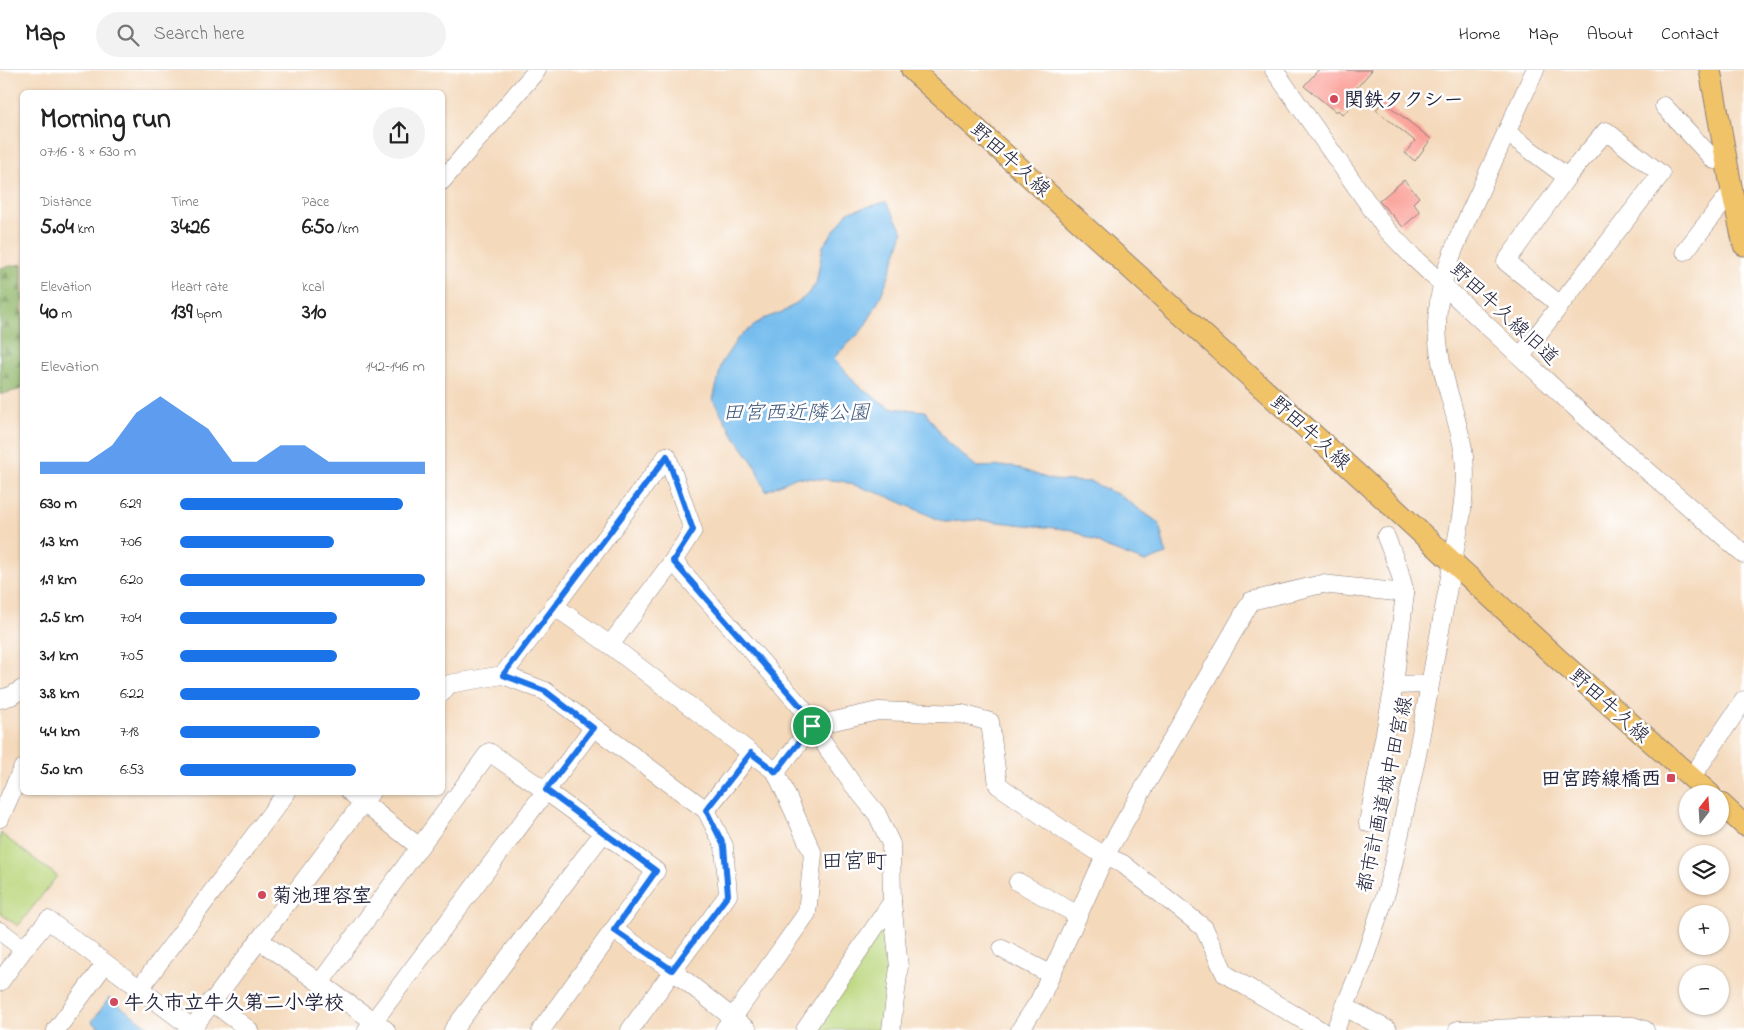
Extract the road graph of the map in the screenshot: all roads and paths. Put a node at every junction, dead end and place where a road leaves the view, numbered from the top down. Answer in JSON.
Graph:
{"nodes":[{"id":1,"x":537,"y":70,"type":"edge"},
{"id":2,"x":1274,"y":70,"type":"edge"},
{"id":3,"x":1535,"y":70,"type":"edge"},
{"id":4,"x":1710,"y":70,"type":"edge"},
{"id":5,"x":918,"y":81,"type":"edge"},
{"id":6,"x":1664,"y":106,"type":"dead end"},
{"id":7,"x":1506,"y":132,"type":"junction"},
{"id":8,"x":1726,"y":159,"type":"junction"},
{"id":9,"x":445,"y":177,"type":"edge"},
{"id":10,"x":1567,"y":177,"type":"junction"},
{"id":11,"x":1732,"y":191,"type":"junction"},
{"id":12,"x":1744,"y":245,"type":"edge"},
{"id":13,"x":1685,"y":251,"type":"dead end"},
{"id":14,"x":1442,"y":285,"type":"junction"},
{"id":15,"x":1559,"y":304,"type":"junction"},
{"id":16,"x":1521,"y":356,"type":"junction"},
{"id":17,"x":1386,"y":537,"type":"dead end"},
{"id":18,"x":1744,"y":554,"type":"edge"},
{"id":19,"x":673,"y":561,"type":"junction"},
{"id":20,"x":1452,"y":562,"type":"junction"},
{"id":21,"x":1405,"y":593,"type":"junction"},
{"id":22,"x":554,"y":606,"type":"junction"},
{"id":23,"x":610,"y":645,"type":"junction"},
{"id":24,"x":503,"y":675,"type":"junction"},
{"id":25,"x":1430,"y":684,"type":"junction"},
{"id":26,"x":1394,"y":685,"type":"junction"},
{"id":27,"x":445,"y":689,"type":"edge"},
{"id":28,"x":20,"y":690,"type":"edge"},
{"id":29,"x":0,"y":699,"type":"edge"},
{"id":30,"x":1744,"y":700,"type":"edge"},
{"id":31,"x":812,"y":726,"type":"junction"},
{"id":32,"x":593,"y":728,"type":"junction"},
{"id":33,"x":751,"y":753,"type":"junction"},
{"id":34,"x":776,"y":772,"type":"junction"},
{"id":35,"x":20,"y":773,"type":"edge"},
{"id":36,"x":1692,"y":777,"type":"junction"},
{"id":37,"x":1700,"y":785,"type":"edge"},
{"id":38,"x":546,"y":790,"type":"junction"},
{"id":39,"x":284,"y":795,"type":"edge"},
{"id":40,"x":361,"y":796,"type":"edge"},
{"id":41,"x":706,"y":810,"type":"junction"},
{"id":42,"x":1729,"y":811,"type":"edge"},
{"id":43,"x":0,"y":818,"type":"edge"},
{"id":44,"x":1368,"y":824,"type":"dead end"},
{"id":45,"x":1744,"y":825,"type":"edge"},
{"id":46,"x":604,"y":832,"type":"junction"},
{"id":47,"x":418,"y":846,"type":"junction"},
{"id":48,"x":1105,"y":856,"type":"junction"},
{"id":49,"x":1018,"y":882,"type":"dead end"},
{"id":50,"x":892,"y":902,"type":"junction"},
{"id":51,"x":1078,"y":915,"type":"junction"},
{"id":52,"x":614,"y":930,"type":"junction"},
{"id":53,"x":0,"y":931,"type":"edge"},
{"id":54,"x":259,"y":940,"type":"junction"},
{"id":55,"x":1002,"y":949,"type":"dead end"},
{"id":56,"x":24,"y":950,"type":"junction"},
{"id":57,"x":105,"y":964,"type":"junction"},
{"id":58,"x":672,"y":970,"type":"junction"},
{"id":59,"x":1050,"y":974,"type":"junction"},
{"id":60,"x":0,"y":982,"type":"edge"},
{"id":61,"x":320,"y":983,"type":"junction"},
{"id":62,"x":140,"y":988,"type":"junction"},
{"id":63,"x":211,"y":1001,"type":"junction"},
{"id":64,"x":1345,"y":1007,"type":"junction"},
{"id":65,"x":728,"y":1024,"type":"edge"},
{"id":66,"x":376,"y":1027,"type":"edge"},
{"id":67,"x":191,"y":1029,"type":"edge"},
{"id":68,"x":1385,"y":1029,"type":"edge"},
{"id":69,"x":56,"y":1030,"type":"edge"},
{"id":70,"x":249,"y":1030,"type":"edge"},
{"id":71,"x":453,"y":1030,"type":"edge"},
{"id":72,"x":541,"y":1030,"type":"edge"},
{"id":73,"x":630,"y":1030,"type":"edge"},
{"id":74,"x":748,"y":1030,"type":"edge"},
{"id":75,"x":805,"y":1030,"type":"edge"},
{"id":76,"x":891,"y":1030,"type":"edge"},
{"id":77,"x":1020,"y":1030,"type":"edge"},
{"id":78,"x":1320,"y":1030,"type":"edge"},
{"id":79,"x":1335,"y":1030,"type":"edge"},
{"id":80,"x":1458,"y":1030,"type":"edge"},
{"id":81,"x":1645,"y":1030,"type":"edge"}],
"edges":[{"from":1,"to":9,"type":"street"},
{"from":2,"to":14,"type":"street","name":"野田牛久線旧道"},
{"from":3,"to":7,"type":"street","name":"都市計画道城中田宮線"},
{"from":4,"to":8,"type":"main road"},
{"from":5,"to":20,"type":"main road","name":"野田牛久線"},
{"from":6,"to":8,"type":"street"},
{"from":7,"to":10,"type":"street"},
{"from":7,"to":14,"type":"street","name":"都市計画道城中田宮線"},
{"from":8,"to":11,"type":"main road"},
{"from":10,"to":15,"type":"street"},
{"from":10,"to":15,"type":"street"},
{"from":11,"to":12,"type":"main road"},
{"from":11,"to":13,"type":"street"},
{"from":14,"to":16,"type":"street","name":"野田牛久線旧道"},
{"from":14,"to":20,"type":"street","name":"都市計画道城中田宮線"},
{"from":15,"to":16,"type":"street"},
{"from":16,"to":18,"type":"street","name":"野田牛久線旧道"},
{"from":17,"to":21,"type":"street"},
{"from":19,"to":22,"type":"street"},
{"from":19,"to":23,"type":"street"},
{"from":19,"to":31,"type":"street"},
{"from":20,"to":25,"type":"street","name":"都市計画道城中田宮線"},
{"from":20,"to":36,"type":"main road","name":"野田牛久線"},
{"from":21,"to":26,"type":"street"},
{"from":21,"to":48,"type":"street"},
{"from":22,"to":23,"type":"street"},
{"from":22,"to":24,"type":"street"},
{"from":23,"to":33,"type":"street"},
{"from":24,"to":27,"type":"street"},
{"from":24,"to":32,"type":"street"},
{"from":25,"to":26,"type":"street"},
{"from":25,"to":64,"type":"street","name":"都市計画道城中田宮線"},
{"from":26,"to":44,"type":"street"},
{"from":28,"to":29,"type":"street"},
{"from":30,"to":36,"type":"street"},
{"from":31,"to":34,"type":"street"},
{"from":31,"to":48,"type":"street"},
{"from":31,"to":50,"type":"street"},
{"from":32,"to":38,"type":"street"},
{"from":32,"to":41,"type":"street"},
{"from":33,"to":34,"type":"street"},
{"from":33,"to":41,"type":"street"},
{"from":34,"to":65,"type":"street"},
{"from":35,"to":43,"type":"street"},
{"from":36,"to":37,"type":"main road","name":"野田牛久線"},
{"from":38,"to":46,"type":"street"},
{"from":38,"to":47,"type":"street"},
{"from":38,"to":66,"type":"street"},
{"from":39,"to":62,"type":"street"},
{"from":40,"to":47,"type":"street"},
{"from":40,"to":54,"type":"street"},
{"from":41,"to":58,"type":"street"},
{"from":42,"to":45,"type":"main road"},
{"from":46,"to":52,"type":"street"},
{"from":46,"to":71,"type":"street"},
{"from":47,"to":61,"type":"street"},
{"from":48,"to":51,"type":"street"},
{"from":48,"to":78,"type":"street"},
{"from":49,"to":51,"type":"street"},
{"from":50,"to":75,"type":"street"},
{"from":50,"to":76,"type":"street"},
{"from":51,"to":59,"type":"street"},
{"from":52,"to":58,"type":"street"},
{"from":52,"to":72,"type":"street"},
{"from":53,"to":56,"type":"street"},
{"from":54,"to":61,"type":"street"},
{"from":54,"to":63,"type":"street"},
{"from":55,"to":59,"type":"street"},
{"from":56,"to":57,"type":"street"},
{"from":56,"to":60,"type":"street"},
{"from":57,"to":62,"type":"street"},
{"from":57,"to":69,"type":"street"},
{"from":58,"to":65,"type":"street"},
{"from":58,"to":73,"type":"street"},
{"from":59,"to":77,"type":"street"},
{"from":61,"to":66,"type":"street"},
{"from":62,"to":67,"type":"street"},
{"from":63,"to":67,"type":"street"},
{"from":63,"to":70,"type":"street"},
{"from":64,"to":68,"type":"street"},
{"from":64,"to":79,"type":"street","name":"都市計画道城中田宮線"},
{"from":65,"to":74,"type":"street"},
{"from":80,"to":81,"type":"street"}]}
